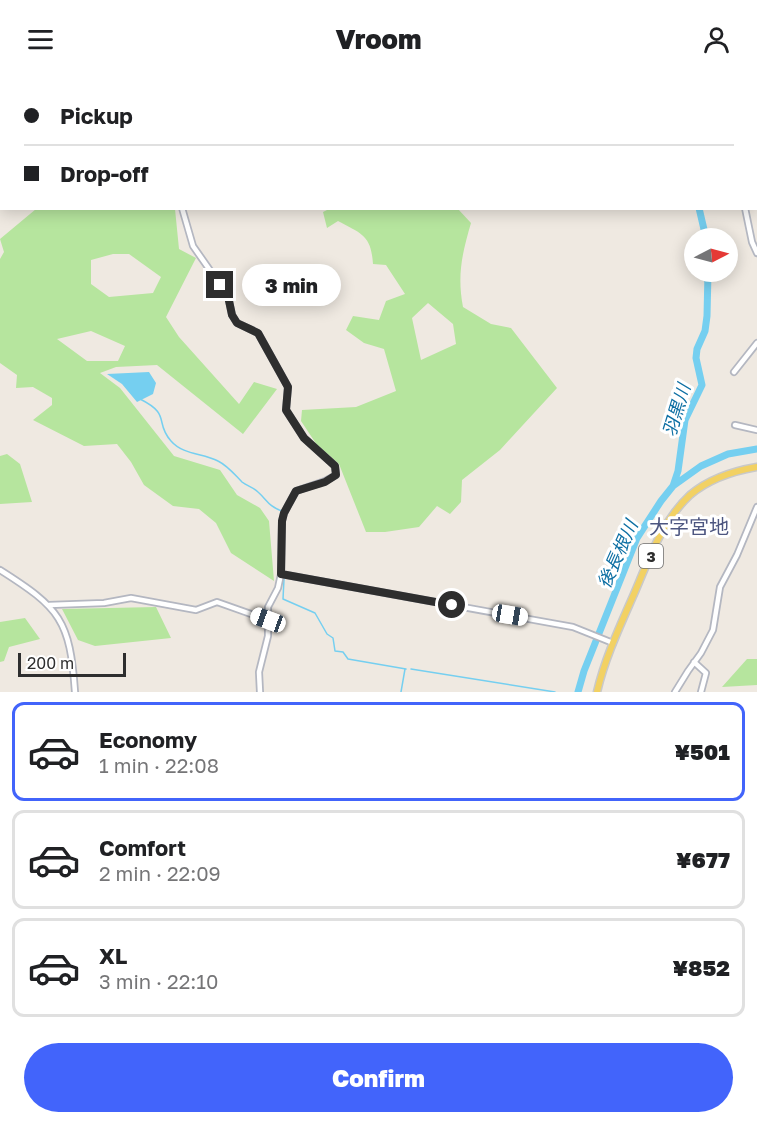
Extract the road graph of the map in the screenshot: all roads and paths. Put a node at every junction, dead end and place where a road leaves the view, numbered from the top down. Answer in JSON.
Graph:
{"nodes":[{"id":1,"x":183,"y":210,"type":"edge"},
{"id":2,"x":746,"y":210,"type":"edge"},
{"id":3,"x":757,"y":253,"type":"edge"},
{"id":4,"x":757,"y":343,"type":"edge"},
{"id":5,"x":734,"y":372,"type":"dead end"},
{"id":6,"x":735,"y":425,"type":"dead end"},
{"id":7,"x":757,"y":430,"type":"edge"},
{"id":8,"x":757,"y":467,"type":"edge"},
{"id":9,"x":757,"y":507,"type":"edge"},
{"id":10,"x":0,"y":570,"type":"edge"},
{"id":11,"x":281,"y":574,"type":"junction"},
{"id":12,"x":49,"y":605,"type":"junction"},
{"id":13,"x":268,"y":620,"type":"junction"},
{"id":14,"x":613,"y":644,"type":"junction"},
{"id":15,"x":694,"y":662,"type":"junction"},
{"id":16,"x":75,"y":692,"type":"edge"},
{"id":17,"x":260,"y":692,"type":"edge"},
{"id":18,"x":597,"y":692,"type":"edge"},
{"id":19,"x":675,"y":692,"type":"edge"},
{"id":20,"x":701,"y":692,"type":"edge"}],
"edges":[{"from":1,"to":11,"type":"street"},
{"from":2,"to":3,"type":"street"},
{"from":4,"to":5,"type":"street"},
{"from":6,"to":7,"type":"street"},
{"from":8,"to":14,"type":"main road","number":"3"},
{"from":9,"to":15,"type":"street"},
{"from":10,"to":12,"type":"street"},
{"from":11,"to":13,"type":"street"},
{"from":11,"to":14,"type":"street"},
{"from":12,"to":13,"type":"street"},
{"from":12,"to":16,"type":"street"},
{"from":13,"to":17,"type":"street"},
{"from":14,"to":18,"type":"main road","number":"3"},
{"from":15,"to":19,"type":"street"},
{"from":15,"to":20,"type":"street"}]}
